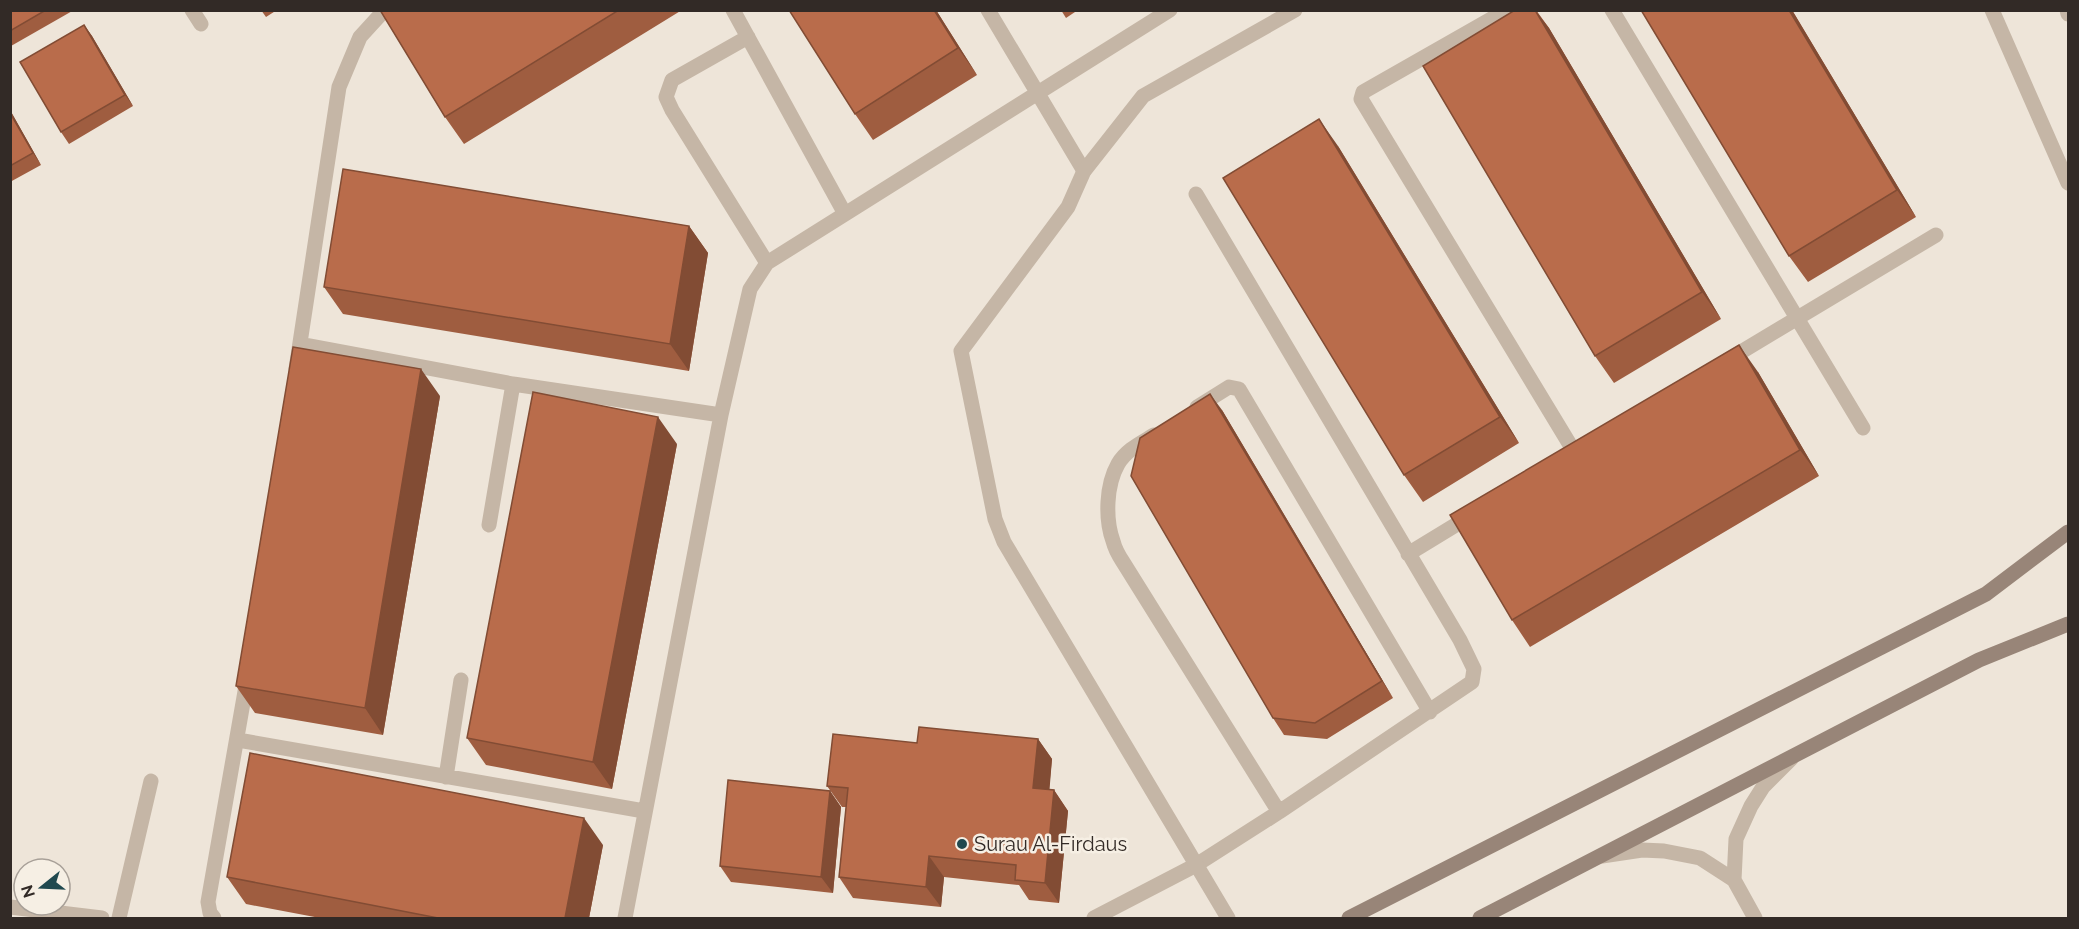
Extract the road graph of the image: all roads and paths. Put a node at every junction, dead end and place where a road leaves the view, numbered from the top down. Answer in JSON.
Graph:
{"nodes":[{"id":1,"x":192,"y":10,"type":"edge"},
{"id":2,"x":388,"y":10,"type":"edge"},
{"id":3,"x":733,"y":10,"type":"edge"},
{"id":4,"x":988,"y":10,"type":"edge"},
{"id":5,"x":1170,"y":10,"type":"edge"},
{"id":6,"x":1295,"y":10,"type":"edge"},
{"id":7,"x":1507,"y":10,"type":"edge"},
{"id":8,"x":1612,"y":10,"type":"edge"},
{"id":9,"x":1992,"y":10,"type":"edge"},
{"id":10,"x":201,"y":24,"type":"dead end"},
{"id":11,"x":748,"y":37,"type":"junction"},
{"id":12,"x":1038,"y":93,"type":"junction"},
{"id":13,"x":1084,"y":171,"type":"junction"},
{"id":14,"x":2068,"y":183,"type":"edge"},
{"id":15,"x":1196,"y":194,"type":"dead end"},
{"id":16,"x":845,"y":214,"type":"junction"},
{"id":17,"x":1936,"y":235,"type":"dead end"},
{"id":18,"x":767,"y":263,"type":"junction"},
{"id":19,"x":1797,"y":318,"type":"junction"},
{"id":20,"x":300,"y":345,"type":"junction"},
{"id":21,"x":1716,"y":367,"type":"edge"},
{"id":22,"x":294,"y":379,"type":"edge"},
{"id":23,"x":513,"y":384,"type":"junction"},
{"id":24,"x":1189,"y":412,"type":"edge"},
{"id":25,"x":721,"y":415,"type":"junction"},
{"id":26,"x":1169,"y":425,"type":"edge"},
{"id":27,"x":1863,"y":428,"type":"dead end"},
{"id":28,"x":1576,"y":453,"type":"edge"},
{"id":29,"x":1487,"y":506,"type":"edge"},
{"id":30,"x":489,"y":525,"type":"dead end"},
{"id":31,"x":2068,"y":532,"type":"edge"},
{"id":32,"x":1408,"y":554,"type":"junction"},
{"id":33,"x":2068,"y":624,"type":"edge"},
{"id":34,"x":249,"y":670,"type":"edge"},
{"id":35,"x":461,"y":680,"type":"dead end"},
{"id":36,"x":1430,"y":712,"type":"junction"},
{"id":37,"x":238,"y":740,"type":"junction"},
{"id":38,"x":1793,"y":757,"type":"junction"},
{"id":39,"x":446,"y":777,"type":"junction"},
{"id":40,"x":152,"y":781,"type":"dead end"},
{"id":41,"x":644,"y":812,"type":"junction"},
{"id":42,"x":1279,"y":812,"type":"junction"},
{"id":43,"x":1599,"y":856,"type":"junction"},
{"id":44,"x":1196,"y":865,"type":"junction"},
{"id":45,"x":1734,"y":880,"type":"junction"},
{"id":46,"x":10,"y":907,"type":"edge"},
{"id":47,"x":102,"y":918,"type":"edge"},
{"id":48,"x":119,"y":918,"type":"edge"},
{"id":49,"x":213,"y":918,"type":"edge"},
{"id":50,"x":625,"y":918,"type":"edge"},
{"id":51,"x":1094,"y":918,"type":"edge"},
{"id":52,"x":1228,"y":918,"type":"edge"},
{"id":53,"x":1349,"y":918,"type":"edge"},
{"id":54,"x":1479,"y":918,"type":"edge"},
{"id":55,"x":1755,"y":918,"type":"edge"}],
"edges":[{"from":1,"to":10,"type":"street"},
{"from":2,"to":20,"type":"street"},
{"from":3,"to":11,"type":"street"},
{"from":4,"to":12,"type":"street"},
{"from":5,"to":12,"type":"street"},
{"from":6,"to":13,"type":"street"},
{"from":7,"to":28,"type":"street"},
{"from":8,"to":19,"type":"street"},
{"from":9,"to":14,"type":"street"},
{"from":11,"to":16,"type":"street"},
{"from":11,"to":18,"type":"street"},
{"from":12,"to":13,"type":"street"},
{"from":12,"to":16,"type":"street"},
{"from":13,"to":44,"type":"street"},
{"from":15,"to":32,"type":"street"},
{"from":16,"to":18,"type":"street"},
{"from":17,"to":19,"type":"street"},
{"from":18,"to":25,"type":"street"},
{"from":19,"to":21,"type":"street"},
{"from":19,"to":27,"type":"street"},
{"from":20,"to":22,"type":"street"},
{"from":20,"to":23,"type":"street"},
{"from":23,"to":25,"type":"street"},
{"from":23,"to":30,"type":"street"},
{"from":24,"to":36,"type":"street"},
{"from":25,"to":41,"type":"street"},
{"from":26,"to":42,"type":"street"},
{"from":29,"to":32,"type":"street"},
{"from":31,"to":53,"type":"main road"},
{"from":32,"to":36,"type":"street"},
{"from":33,"to":38,"type":"main road"},
{"from":34,"to":37,"type":"street"},
{"from":35,"to":39,"type":"street"},
{"from":36,"to":42,"type":"street"},
{"from":37,"to":39,"type":"street"},
{"from":37,"to":49,"type":"street"},
{"from":38,"to":43,"type":"main road"},
{"from":38,"to":45,"type":"street"},
{"from":39,"to":41,"type":"street"},
{"from":40,"to":48,"type":"street"},
{"from":41,"to":50,"type":"street"},
{"from":42,"to":44,"type":"street"},
{"from":43,"to":45,"type":"street"},
{"from":43,"to":54,"type":"main road"},
{"from":44,"to":51,"type":"street"},
{"from":44,"to":52,"type":"street"},
{"from":45,"to":55,"type":"street"},
{"from":46,"to":47,"type":"street"}]}
